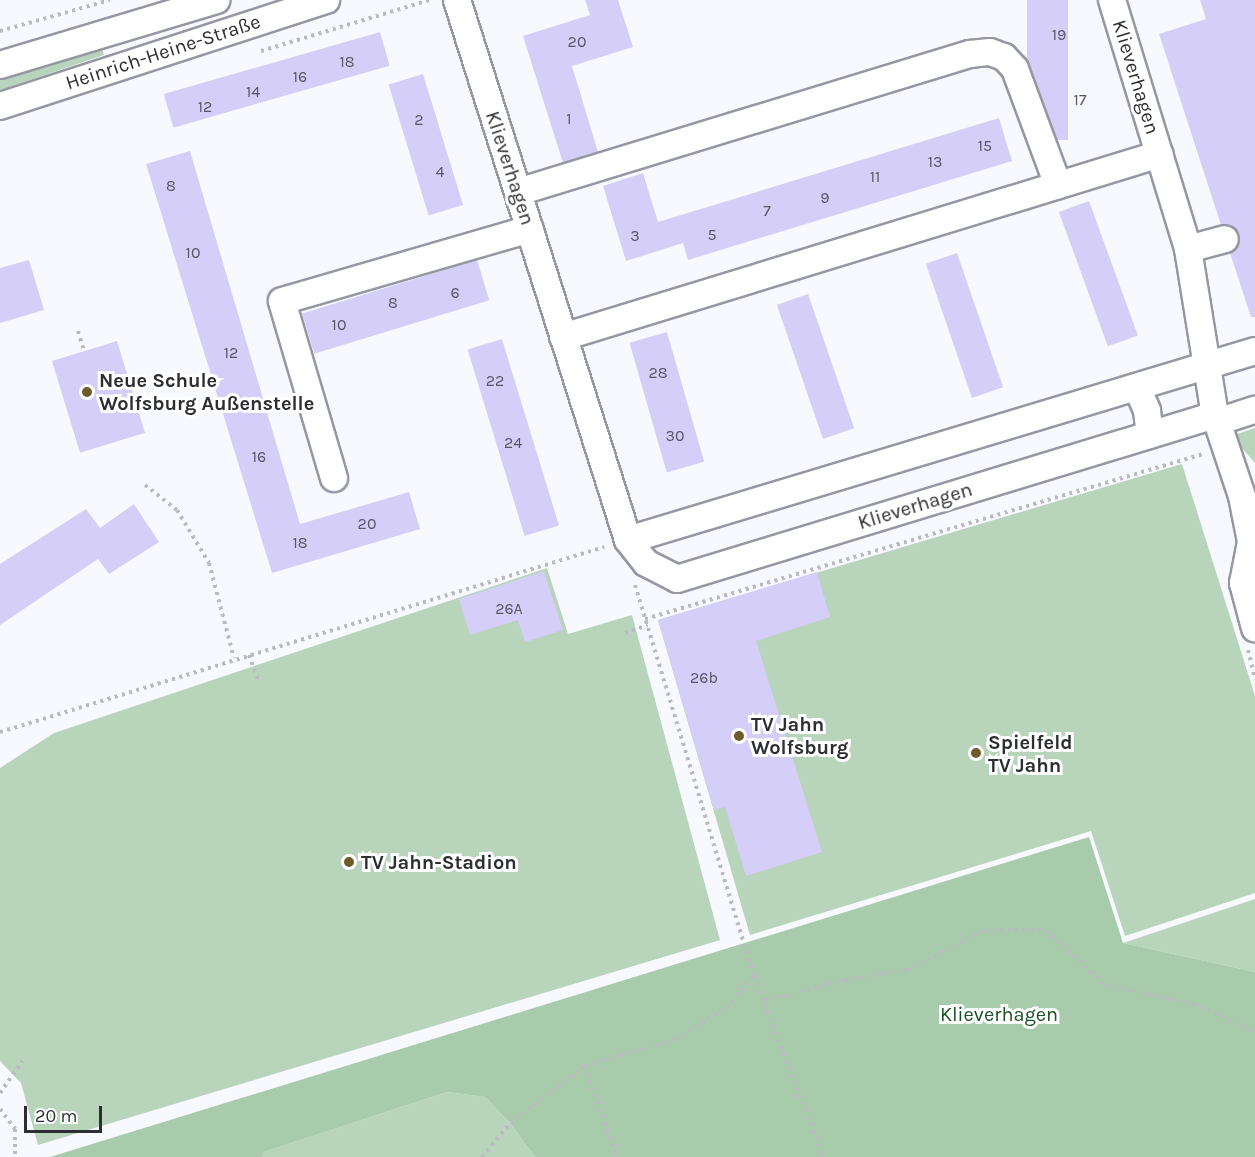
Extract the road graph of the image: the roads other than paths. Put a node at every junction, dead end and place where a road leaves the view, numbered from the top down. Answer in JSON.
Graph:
{"nodes":[{"id":1,"x":216,"y":0,"type":"edge"},
{"id":2,"x":326,"y":0,"type":"edge"},
{"id":3,"x":457,"y":0,"type":"edge"},
{"id":4,"x":1112,"y":0,"type":"edge"},
{"id":5,"x":0,"y":65,"type":"edge"},
{"id":6,"x":0,"y":106,"type":"edge"},
{"id":7,"x":1160,"y":154,"type":"junction"},
{"id":8,"x":1058,"y":186,"type":"junction"},
{"id":9,"x":518,"y":192,"type":"junction"},
{"id":10,"x":530,"y":229,"type":"junction"},
{"id":11,"x":1225,"y":239,"type":"dead end"},
{"id":12,"x":1188,"y":249,"type":"junction"},
{"id":13,"x":563,"y":337,"type":"junction"},
{"id":14,"x":1255,"y":351,"type":"edge"},
{"id":15,"x":1208,"y":365,"type":"junction"},
{"id":16,"x":1137,"y":387,"type":"junction"},
{"id":17,"x":1255,"y":410,"type":"edge"},
{"id":18,"x":1216,"y":418,"type":"junction"},
{"id":19,"x":1150,"y":435,"type":"junction"},
{"id":20,"x":334,"y":478,"type":"dead end"},
{"id":21,"x":1249,"y":494,"type":"edge"},
{"id":22,"x":628,"y":540,"type":"junction"},
{"id":23,"x":1250,"y":634,"type":"edge"}],
"edges":[{"from":1,"to":5,"type":"street","name":"Heinrich-Heine-Straße"},
{"from":2,"to":6,"type":"street","name":"Heinrich-Heine-Straße"},
{"from":3,"to":9,"type":"street","name":"Klieverhagen"},
{"from":4,"to":7,"type":"street","name":"Klieverhagen"},
{"from":7,"to":8,"type":"street","name":"Klieverhagen"},
{"from":7,"to":12,"type":"street","name":"Klieverhagen"},
{"from":8,"to":9,"type":"street"},
{"from":8,"to":13,"type":"street","name":"Klieverhagen"},
{"from":9,"to":10,"type":"street","name":"Klieverhagen"},
{"from":10,"to":13,"type":"street","name":"Klieverhagen"},
{"from":10,"to":20,"type":"street"},
{"from":11,"to":12,"type":"street"},
{"from":12,"to":15,"type":"street","name":"Klieverhagen"},
{"from":13,"to":22,"type":"street","name":"Klieverhagen"},
{"from":14,"to":15,"type":"street"},
{"from":15,"to":16,"type":"street"},
{"from":15,"to":18,"type":"street","name":"Klieverhagen"},
{"from":16,"to":19,"type":"street"},
{"from":16,"to":22,"type":"street"},
{"from":17,"to":18,"type":"street","name":"Klieverhagen"},
{"from":18,"to":19,"type":"street","name":"Klieverhagen"},
{"from":18,"to":21,"type":"street","name":"Klieverhagen"},
{"from":19,"to":22,"type":"street","name":"Klieverhagen"},
{"from":21,"to":23,"type":"street","name":"Klieverhagen"}]}
